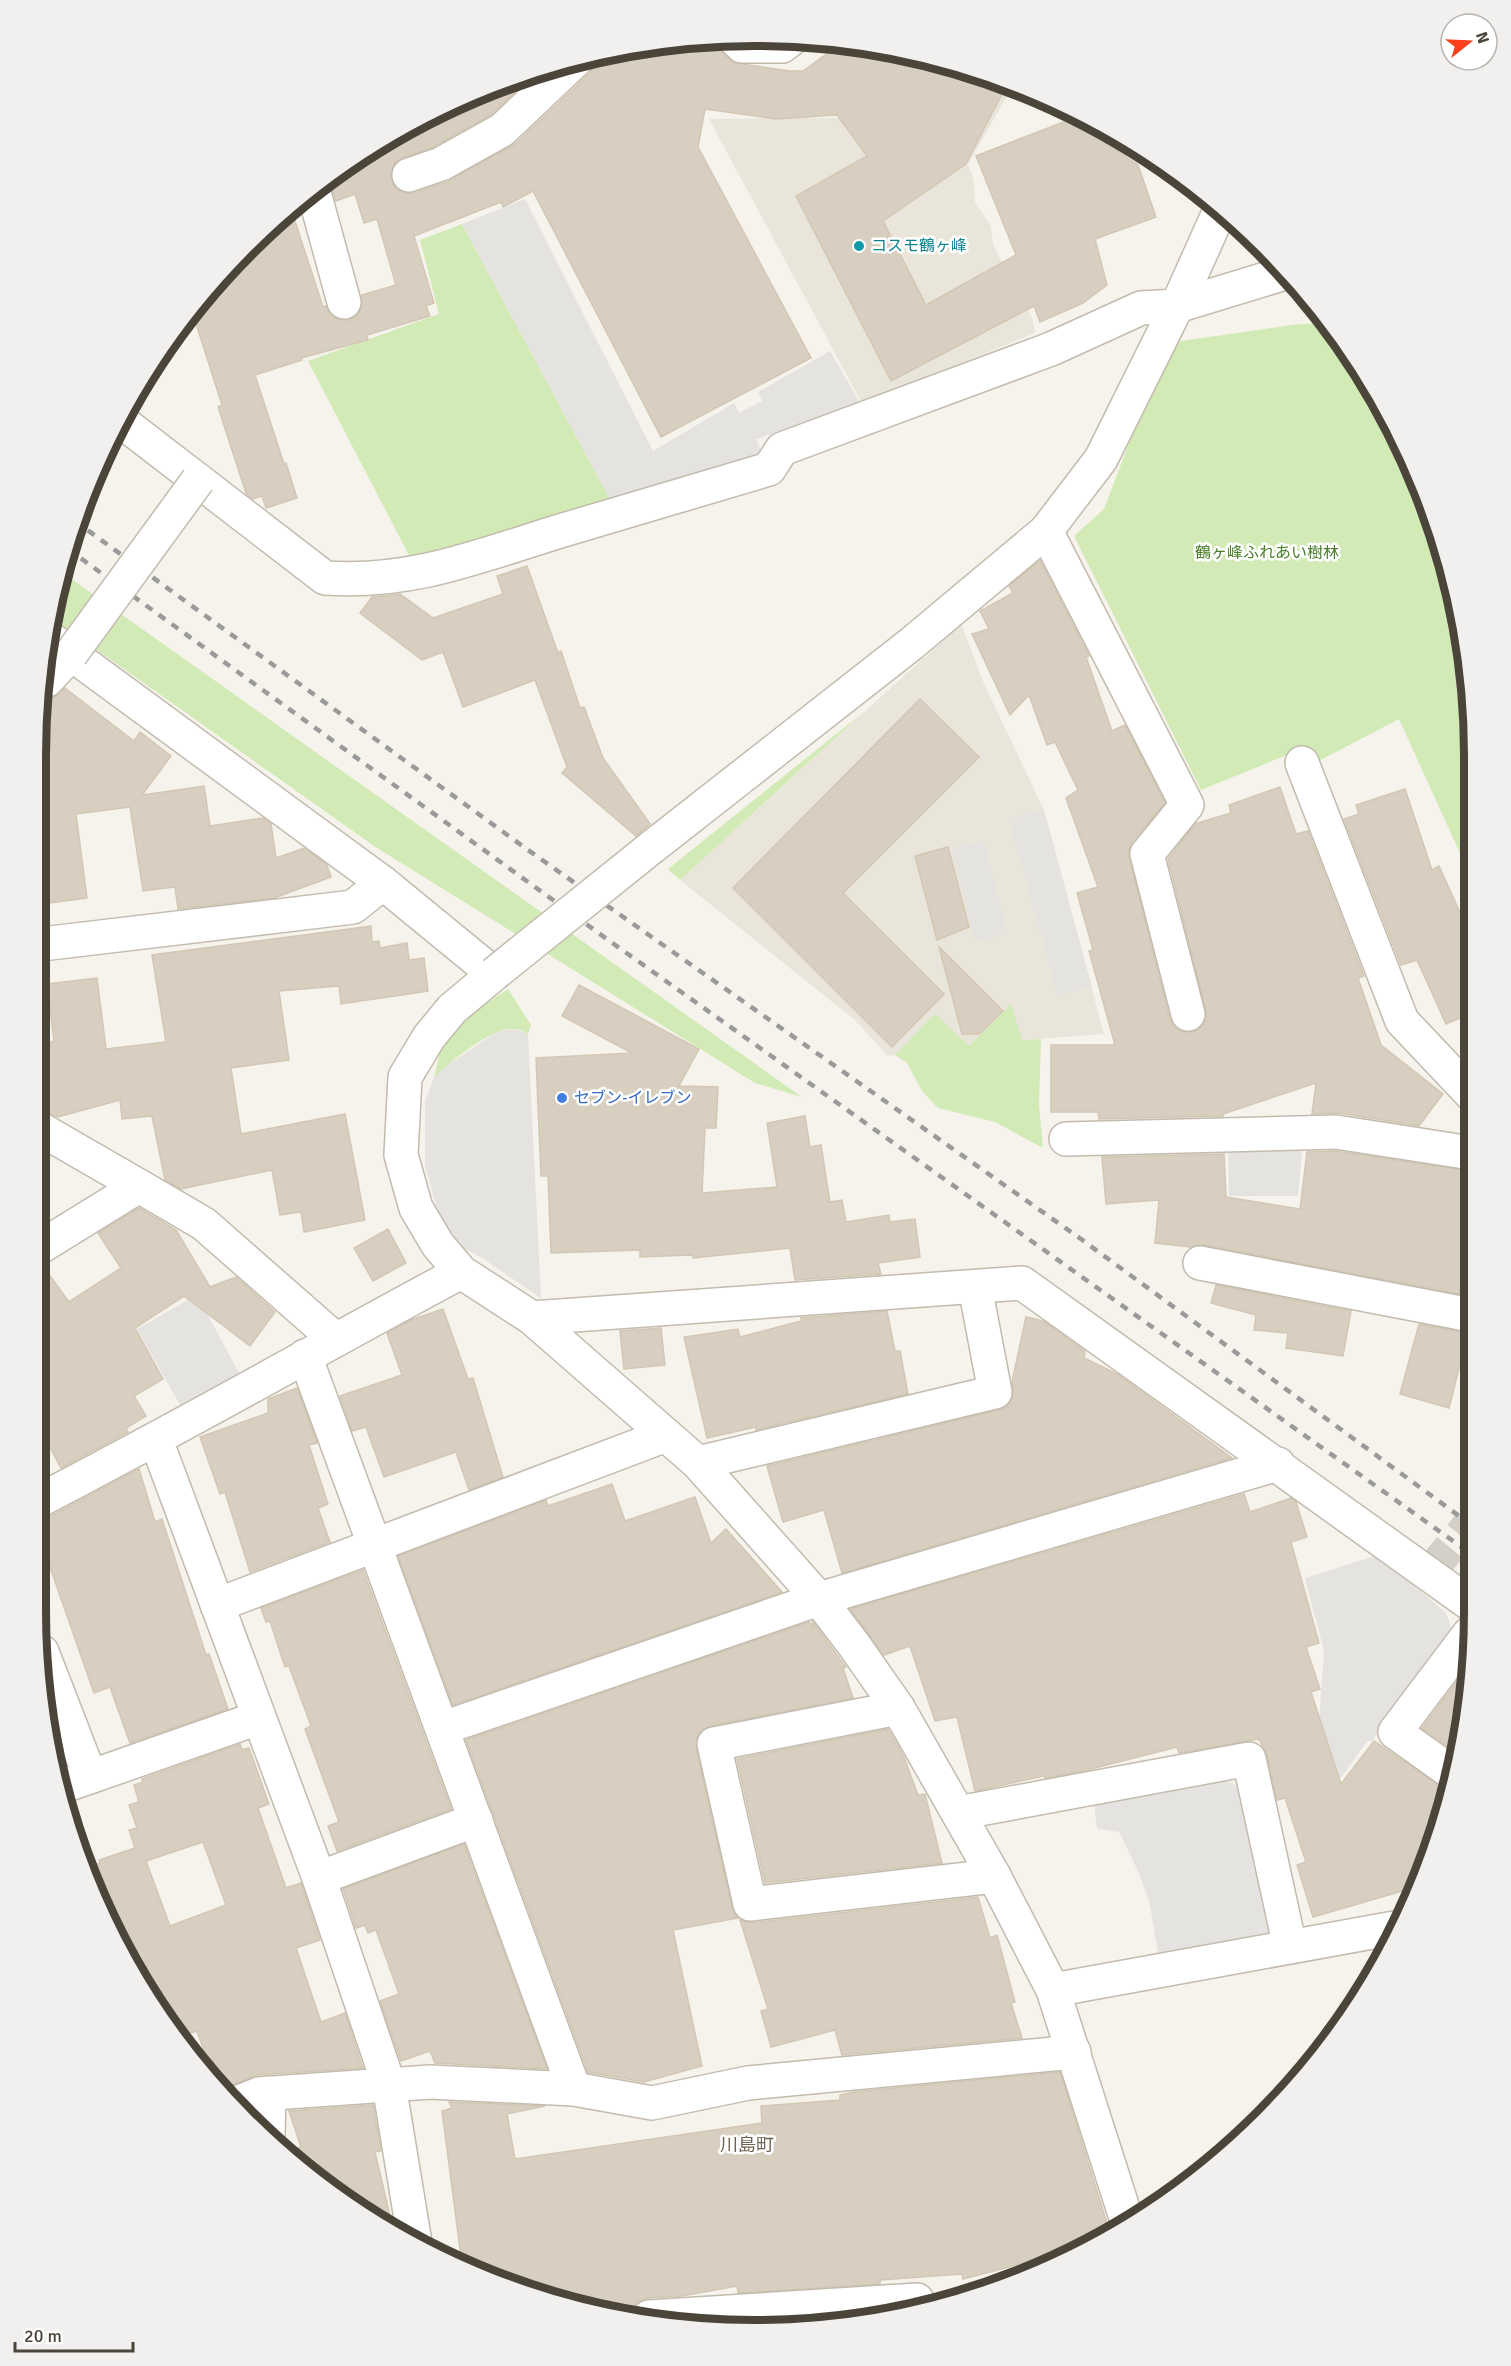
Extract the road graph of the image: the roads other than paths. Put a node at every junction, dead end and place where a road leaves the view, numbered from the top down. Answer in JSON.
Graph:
{"nodes":[{"id":1,"x":561,"y":74,"type":"edge"},
{"id":2,"x":409,"y":175,"type":"dead end"},
{"id":3,"x":316,"y":200,"type":"edge"},
{"id":4,"x":1217,"y":217,"type":"edge"},
{"id":5,"x":1277,"y":275,"type":"edge"},
{"id":6,"x":344,"y":303,"type":"dead end"},
{"id":7,"x":1177,"y":306,"type":"junction"},
{"id":8,"x":128,"y":426,"type":"edge"},
{"id":9,"x":198,"y":480,"type":"junction"},
{"id":10,"x":1046,"y":531,"type":"junction"},
{"id":11,"x":60,"y":646,"type":"edge"},
{"id":12,"x":53,"y":665,"type":"edge"},
{"id":13,"x":1302,"y":763,"type":"dead end"},
{"id":14,"x":383,"y":883,"type":"junction"},
{"id":15,"x":47,"y":943,"type":"edge"},
{"id":16,"x":494,"y":974,"type":"junction"},
{"id":17,"x":1188,"y":1014,"type":"dead end"},
{"id":18,"x":1464,"y":1087,"type":"edge"},
{"id":19,"x":47,"y":1133,"type":"edge"},
{"id":20,"x":1066,"y":1139,"type":"dead end"},
{"id":21,"x":1464,"y":1153,"type":"edge"},
{"id":22,"x":139,"y":1186,"type":"junction"},
{"id":23,"x":47,"y":1243,"type":"edge"},
{"id":24,"x":1200,"y":1263,"type":"dead end"},
{"id":25,"x":461,"y":1272,"type":"junction"},
{"id":26,"x":975,"y":1287,"type":"junction"},
{"id":27,"x":1464,"y":1314,"type":"edge"},
{"id":28,"x":531,"y":1317,"type":"junction"},
{"id":29,"x":334,"y":1339,"type":"junction"},
{"id":30,"x":306,"y":1356,"type":"junction"},
{"id":31,"x":666,"y":1434,"type":"junction"},
{"id":32,"x":156,"y":1440,"type":"junction"},
{"id":33,"x":698,"y":1462,"type":"junction"},
{"id":34,"x":1278,"y":1464,"type":"junction"},
{"id":35,"x":47,"y":1496,"type":"edge"},
{"id":36,"x":376,"y":1544,"type":"junction"},
{"id":37,"x":1464,"y":1598,"type":"edge"},
{"id":38,"x":819,"y":1599,"type":"junction"},
{"id":39,"x":217,"y":1605,"type":"junction"},
{"id":40,"x":1463,"y":1642,"type":"edge"},
{"id":41,"x":51,"y":1687,"type":"edge"},
{"id":42,"x":898,"y":1708,"type":"junction"},
{"id":43,"x":258,"y":1718,"type":"junction"},
{"id":44,"x":443,"y":1728,"type":"junction"},
{"id":45,"x":1446,"y":1769,"type":"edge"},
{"id":46,"x":76,"y":1781,"type":"edge"},
{"id":47,"x":958,"y":1813,"type":"junction"},
{"id":48,"x":476,"y":1820,"type":"junction"},
{"id":49,"x":994,"y":1876,"type":"junction"},
{"id":50,"x":319,"y":1878,"type":"junction"},
{"id":51,"x":1388,"y":1929,"type":"edge"},
{"id":52,"x":1290,"y":1947,"type":"junction"},
{"id":53,"x":1053,"y":1990,"type":"junction"},
{"id":54,"x":1074,"y":2052,"type":"junction"},
{"id":55,"x":388,"y":2085,"type":"junction"},
{"id":56,"x":574,"y":2089,"type":"junction"},
{"id":57,"x":269,"y":2093,"type":"junction"},
{"id":58,"x":243,"y":2100,"type":"edge"},
{"id":59,"x":268,"y":2125,"type":"edge"},
{"id":60,"x":1125,"y":2215,"type":"edge"},
{"id":61,"x":413,"y":2231,"type":"edge"},
{"id":62,"x":917,"y":2300,"type":"edge"},
{"id":63,"x":681,"y":2315,"type":"edge"}],
"edges":[{"from":1,"to":2,"type":"street"},
{"from":3,"to":6,"type":"street"},
{"from":4,"to":7,"type":"street"},
{"from":5,"to":7,"type":"street"},
{"from":7,"to":9,"type":"street"},
{"from":7,"to":10,"type":"street"},
{"from":8,"to":9,"type":"street"},
{"from":9,"to":11,"type":"street","bridge":true},
{"from":10,"to":16,"type":"street","bridge":true},
{"from":10,"to":17,"type":"street"},
{"from":11,"to":12,"type":"street"},
{"from":11,"to":14,"type":"street"},
{"from":13,"to":18,"type":"street"},
{"from":14,"to":15,"type":"street"},
{"from":14,"to":16,"type":"street"},
{"from":16,"to":25,"type":"street"},
{"from":19,"to":22,"type":"street"},
{"from":20,"to":21,"type":"street"},
{"from":22,"to":23,"type":"street"},
{"from":22,"to":29,"type":"street"},
{"from":24,"to":27,"type":"street"},
{"from":25,"to":28,"type":"street"},
{"from":25,"to":29,"type":"street"},
{"from":26,"to":28,"type":"street"},
{"from":26,"to":33,"type":"street"},
{"from":26,"to":34,"type":"street"},
{"from":28,"to":31,"type":"street"},
{"from":29,"to":30,"type":"street"},
{"from":30,"to":32,"type":"street"},
{"from":30,"to":36,"type":"street"},
{"from":31,"to":33,"type":"street"},
{"from":31,"to":36,"type":"street"},
{"from":32,"to":35,"type":"street"},
{"from":32,"to":39,"type":"street"},
{"from":33,"to":38,"type":"street"},
{"from":34,"to":37,"type":"street"},
{"from":34,"to":38,"type":"street"},
{"from":36,"to":39,"type":"street"},
{"from":36,"to":44,"type":"street"},
{"from":38,"to":42,"type":"street"},
{"from":38,"to":44,"type":"street"},
{"from":39,"to":43,"type":"street"},
{"from":40,"to":45,"type":"street"},
{"from":41,"to":46,"type":"street"},
{"from":42,"to":47,"type":"street"},
{"from":42,"to":49,"type":"street"},
{"from":43,"to":46,"type":"street"},
{"from":43,"to":50,"type":"street"},
{"from":44,"to":48,"type":"street"},
{"from":47,"to":49,"type":"street"},
{"from":47,"to":52,"type":"street"},
{"from":48,"to":50,"type":"street"},
{"from":48,"to":56,"type":"street"},
{"from":49,"to":53,"type":"street"},
{"from":50,"to":55,"type":"street"},
{"from":51,"to":52,"type":"street"},
{"from":52,"to":53,"type":"street"},
{"from":53,"to":54,"type":"street"},
{"from":54,"to":56,"type":"street"},
{"from":54,"to":60,"type":"street"},
{"from":55,"to":56,"type":"street"},
{"from":55,"to":57,"type":"street"},
{"from":55,"to":61,"type":"street"},
{"from":57,"to":58,"type":"street"},
{"from":57,"to":59,"type":"street"},
{"from":62,"to":63,"type":"street"}]}
